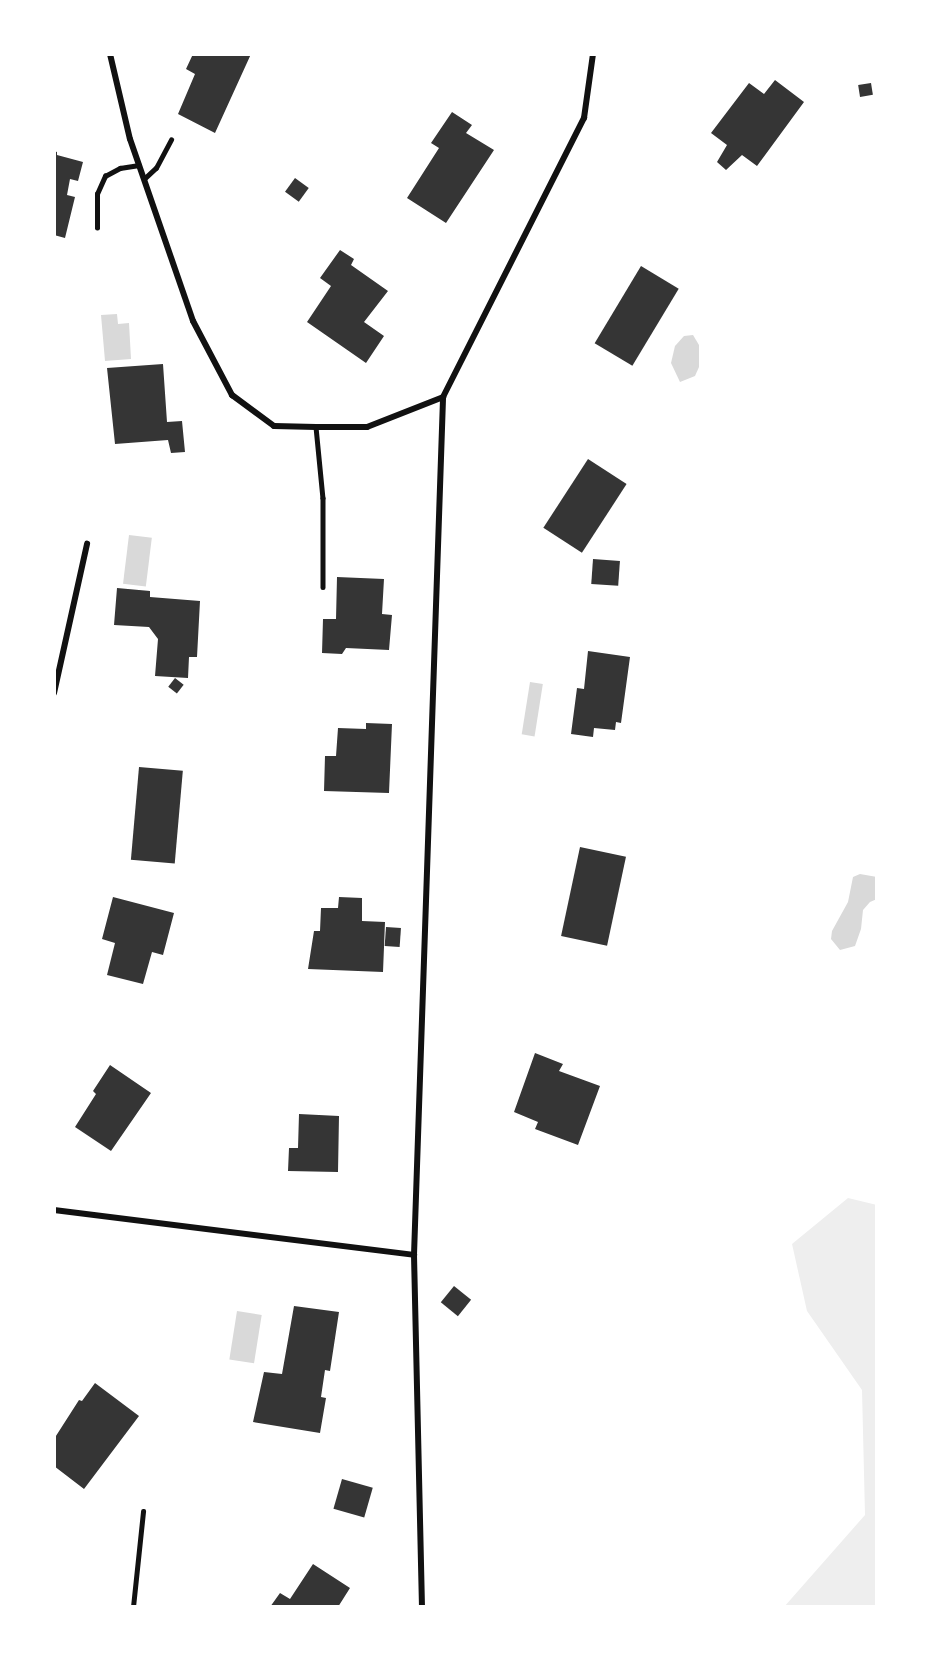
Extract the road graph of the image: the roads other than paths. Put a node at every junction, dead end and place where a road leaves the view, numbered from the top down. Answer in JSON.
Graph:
{"nodes":[{"id":1,"x":110,"y":54,"type":"edge"},
{"id":2,"x":593,"y":54,"type":"edge"},
{"id":3,"x":171,"y":140,"type":"dead end"},
{"id":4,"x":139,"y":165,"type":"junction"},
{"id":5,"x":144,"y":179,"type":"junction"},
{"id":6,"x":97,"y":228,"type":"dead end"},
{"id":7,"x":443,"y":397,"type":"junction"},
{"id":8,"x":316,"y":427,"type":"junction"},
{"id":9,"x":87,"y":544,"type":"dead end"},
{"id":10,"x":323,"y":587,"type":"dead end"},
{"id":11,"x":54,"y":693,"type":"edge"},
{"id":12,"x":54,"y":1210,"type":"edge"},
{"id":13,"x":414,"y":1255,"type":"junction"},
{"id":14,"x":143,"y":1512,"type":"dead end"},
{"id":15,"x":133,"y":1607,"type":"edge"},
{"id":16,"x":422,"y":1607,"type":"edge"}],
"edges":[{"from":1,"to":4,"type":"street"},
{"from":2,"to":7,"type":"street"},
{"from":3,"to":5,"type":"lane"},
{"from":4,"to":5,"type":"street"},
{"from":4,"to":6,"type":"lane"},
{"from":5,"to":8,"type":"street"},
{"from":7,"to":8,"type":"street"},
{"from":7,"to":13,"type":"street"},
{"from":8,"to":10,"type":"lane"},
{"from":9,"to":11,"type":"street"},
{"from":12,"to":13,"type":"street"},
{"from":13,"to":16,"type":"street"},
{"from":14,"to":15,"type":"lane"}]}
